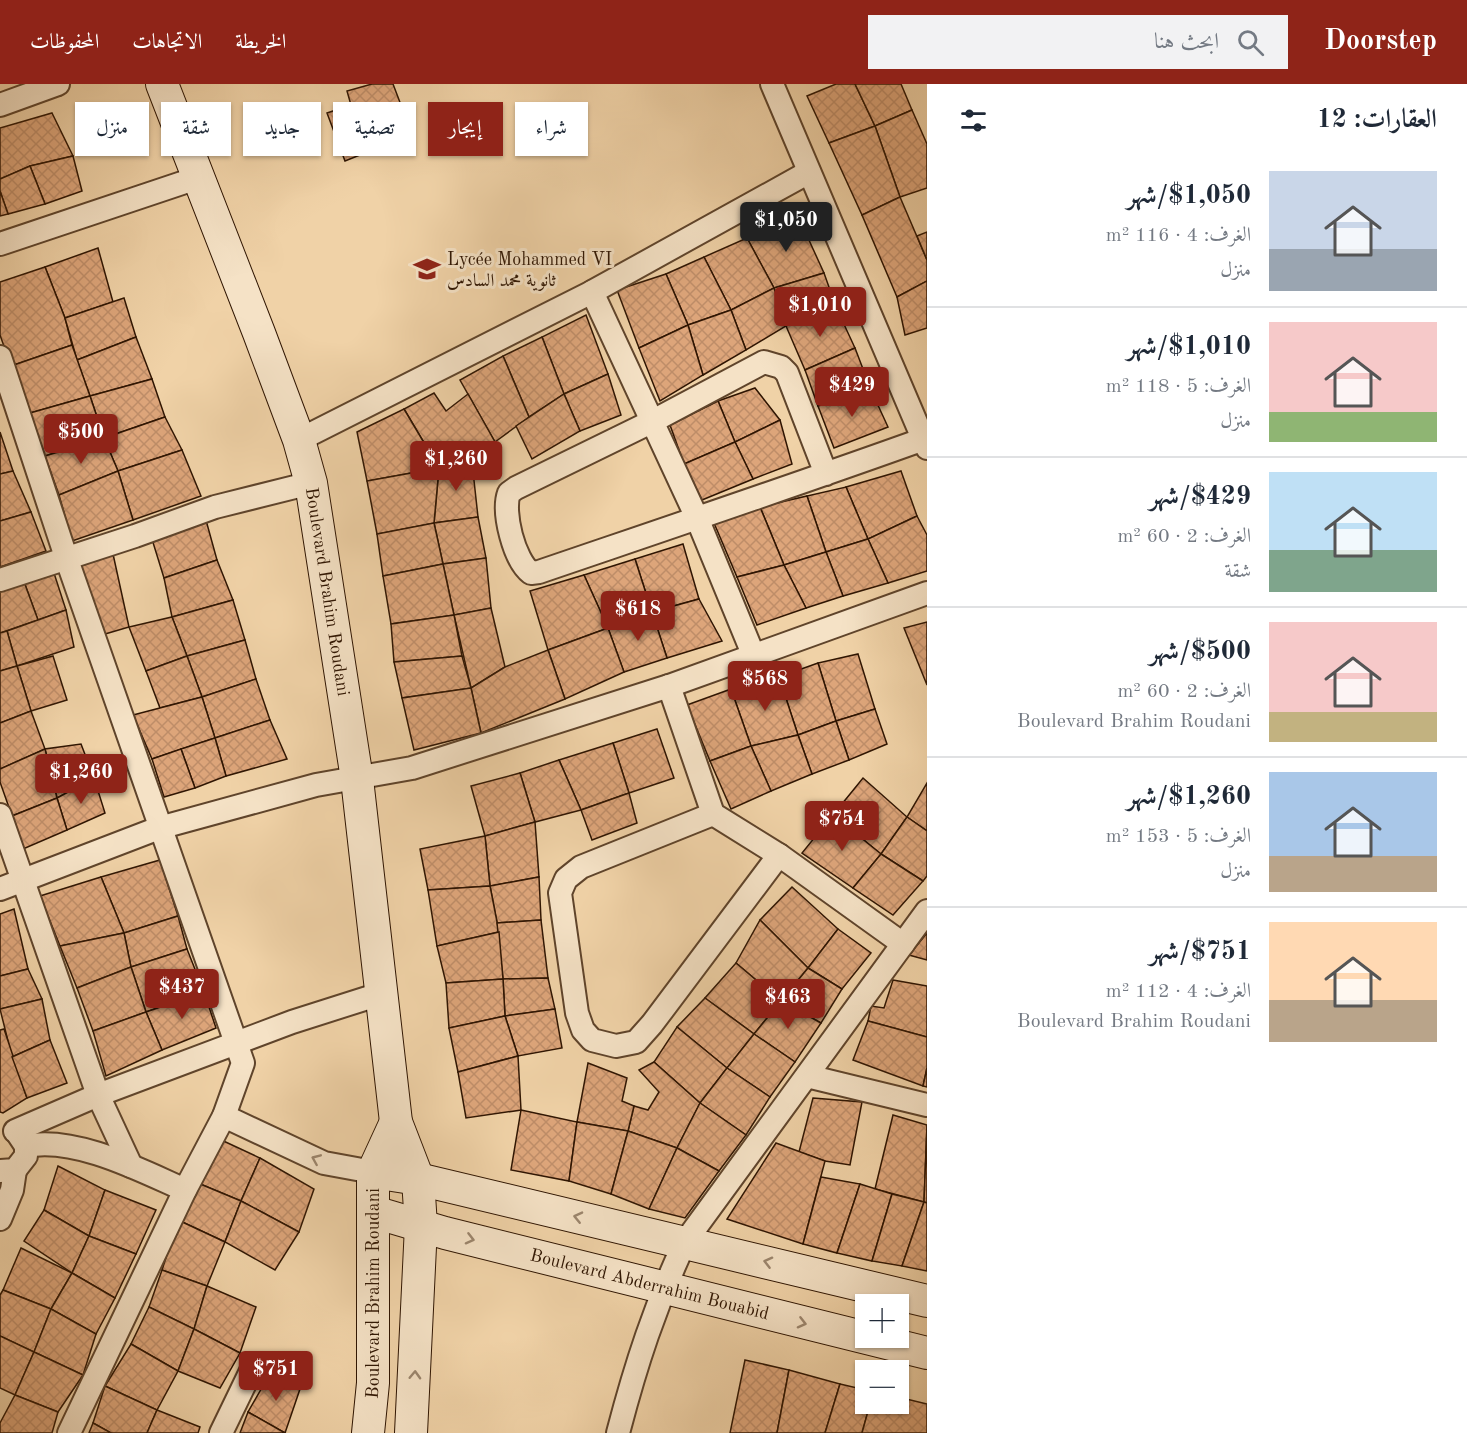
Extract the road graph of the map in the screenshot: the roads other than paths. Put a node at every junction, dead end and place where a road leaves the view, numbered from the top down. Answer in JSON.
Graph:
{"nodes":[{"id":1,"x":58,"y":84,"type":"edge"},
{"id":2,"x":162,"y":84,"type":"edge"},
{"id":3,"x":775,"y":85,"type":"edge"},
{"id":4,"x":0,"y":105,"type":"edge"},
{"id":5,"x":810,"y":172,"type":"junction"},
{"id":6,"x":200,"y":177,"type":"junction"},
{"id":7,"x":0,"y":244,"type":"edge"},
{"id":8,"x":592,"y":292,"type":"junction"},
{"id":9,"x":0,"y":357,"type":"edge"},
{"id":10,"x":653,"y":421,"type":"junction"},
{"id":11,"x":924,"y":432,"type":"edge"},
{"id":12,"x":299,"y":440,"type":"junction"},
{"id":13,"x":826,"y":474,"type":"junction"},
{"id":14,"x":311,"y":483,"type":"junction"},
{"id":15,"x":697,"y":518,"type":"junction"},
{"id":16,"x":66,"y":557,"type":"junction"},
{"id":17,"x":0,"y":580,"type":"edge"},
{"id":18,"x":927,"y":593,"type":"edge"},
{"id":19,"x":753,"y":654,"type":"junction"},
{"id":20,"x":669,"y":686,"type":"junction"},
{"id":21,"x":357,"y":779,"type":"junction"},
{"id":22,"x":713,"y":814,"type":"junction"},
{"id":23,"x":0,"y":815,"type":"edge"},
{"id":24,"x":159,"y":828,"type":"junction"},
{"id":25,"x":779,"y":855,"type":"junction"},
{"id":26,"x":23,"y":882,"type":"junction"},
{"id":27,"x":0,"y":889,"type":"edge"},
{"id":28,"x":927,"y":911,"type":"edge"},
{"id":29,"x":903,"y":944,"type":"junction"},
{"id":30,"x":380,"y":994,"type":"junction"},
{"id":31,"x":238,"y":1043,"type":"junction"},
{"id":32,"x":807,"y":1076,"type":"junction"},
{"id":33,"x":98,"y":1095,"type":"junction"},
{"id":34,"x":927,"y":1104,"type":"edge"},
{"id":35,"x":224,"y":1116,"type":"junction"},
{"id":36,"x":396,"y":1122,"type":"junction"},
{"id":37,"x":14,"y":1136,"type":"edge"},
{"id":38,"x":131,"y":1166,"type":"junction"},
{"id":39,"x":7,"y":1170,"type":"edge"},
{"id":40,"x":373,"y":1172,"type":"junction"},
{"id":41,"x":418,"y":1179,"type":"junction"},
{"id":42,"x":184,"y":1190,"type":"junction"},
{"id":43,"x":374,"y":1212,"type":"junction"},
{"id":44,"x":0,"y":1219,"type":"edge"},
{"id":45,"x":421,"y":1227,"type":"junction"},
{"id":46,"x":685,"y":1242,"type":"junction"},
{"id":47,"x":663,"y":1288,"type":"junction"},
{"id":48,"x":927,"y":1300,"type":"edge"},
{"id":49,"x":927,"y":1353,"type":"edge"},
{"id":50,"x":252,"y":1371,"type":"dead end"},
{"id":51,"x":69,"y":1433,"type":"edge"},
{"id":52,"x":222,"y":1433,"type":"edge"},
{"id":53,"x":368,"y":1433,"type":"edge"},
{"id":54,"x":411,"y":1433,"type":"edge"},
{"id":55,"x":618,"y":1433,"type":"edge"}],
"edges":[{"from":1,"to":4,"type":"street"},
{"from":2,"to":6,"type":"main road","name":"Boulevard Brahim Roudani"},
{"from":3,"to":5,"type":"street"},
{"from":5,"to":8,"type":"street"},
{"from":5,"to":11,"type":"street"},
{"from":6,"to":7,"type":"street"},
{"from":6,"to":12,"type":"main road","name":"Boulevard Brahim Roudani"},
{"from":8,"to":10,"type":"street"},
{"from":8,"to":12,"type":"street"},
{"from":9,"to":16,"type":"street"},
{"from":10,"to":13,"type":"street"},
{"from":10,"to":15,"type":"street"},
{"from":10,"to":15,"type":"street"},
{"from":11,"to":13,"type":"street"},
{"from":12,"to":14,"type":"main road","name":"Boulevard Brahim Roudani"},
{"from":13,"to":15,"type":"street"},
{"from":14,"to":16,"type":"street"},
{"from":14,"to":21,"type":"main road","name":"Boulevard Brahim Roudani"},
{"from":15,"to":19,"type":"street"},
{"from":16,"to":17,"type":"street"},
{"from":16,"to":24,"type":"street"},
{"from":18,"to":19,"type":"street"},
{"from":19,"to":20,"type":"street"},
{"from":20,"to":21,"type":"street"},
{"from":20,"to":22,"type":"street"},
{"from":21,"to":24,"type":"street"},
{"from":21,"to":30,"type":"main road","name":"Boulevard Brahim Roudani"},
{"from":22,"to":25,"type":"street"},
{"from":22,"to":25,"type":"street"},
{"from":23,"to":26,"type":"street"},
{"from":24,"to":26,"type":"street"},
{"from":24,"to":31,"type":"street"},
{"from":25,"to":29,"type":"street"},
{"from":26,"to":27,"type":"street"},
{"from":26,"to":33,"type":"street"},
{"from":28,"to":29,"type":"street"},
{"from":29,"to":32,"type":"street"},
{"from":30,"to":31,"type":"street"},
{"from":30,"to":36,"type":"main road","name":"Boulevard Brahim Roudani"},
{"from":31,"to":33,"type":"street"},
{"from":31,"to":35,"type":"street"},
{"from":32,"to":34,"type":"street"},
{"from":32,"to":46,"type":"street"},
{"from":33,"to":37,"type":"street"},
{"from":33,"to":38,"type":"street"},
{"from":40,"to":35,"type":"street","one_way":true},
{"from":35,"to":42,"type":"street"},
{"from":36,"to":40,"type":"main road","name":"Boulevard Brahim Roudani"},
{"from":36,"to":41,"type":"main road","name":"Boulevard Brahim Roudani"},
{"from":37,"to":38,"type":"street"},
{"from":37,"to":39,"type":"street"},
{"from":38,"to":42,"type":"street"},
{"from":39,"to":44,"type":"street"},
{"from":40,"to":41,"type":"main road"},
{"from":40,"to":43,"type":"main road","name":"Boulevard Brahim Roudani"},
{"from":41,"to":45,"type":"main road","name":"Boulevard Brahim Roudani"},
{"from":46,"to":41,"type":"main road","one_way":true},
{"from":42,"to":51,"type":"street"},
{"from":43,"to":45,"type":"main road","name":"Boulevard Abderrahim Bouabid"},
{"from":43,"to":53,"type":"main road","name":"Boulevard Brahim Roudani"},
{"from":45,"to":47,"type":"main road","name":"Boulevard Abderrahim Bouabid","one_way":true},
{"from":54,"to":45,"type":"main road","name":"Boulevard Brahim Roudani","one_way":true},
{"from":46,"to":47,"type":"street"},
{"from":48,"to":46,"type":"main road","one_way":true},
{"from":47,"to":49,"type":"main road","name":"Boulevard Abderrahim Bouabid","one_way":true},
{"from":47,"to":55,"type":"street"},
{"from":50,"to":52,"type":"street"}]}
